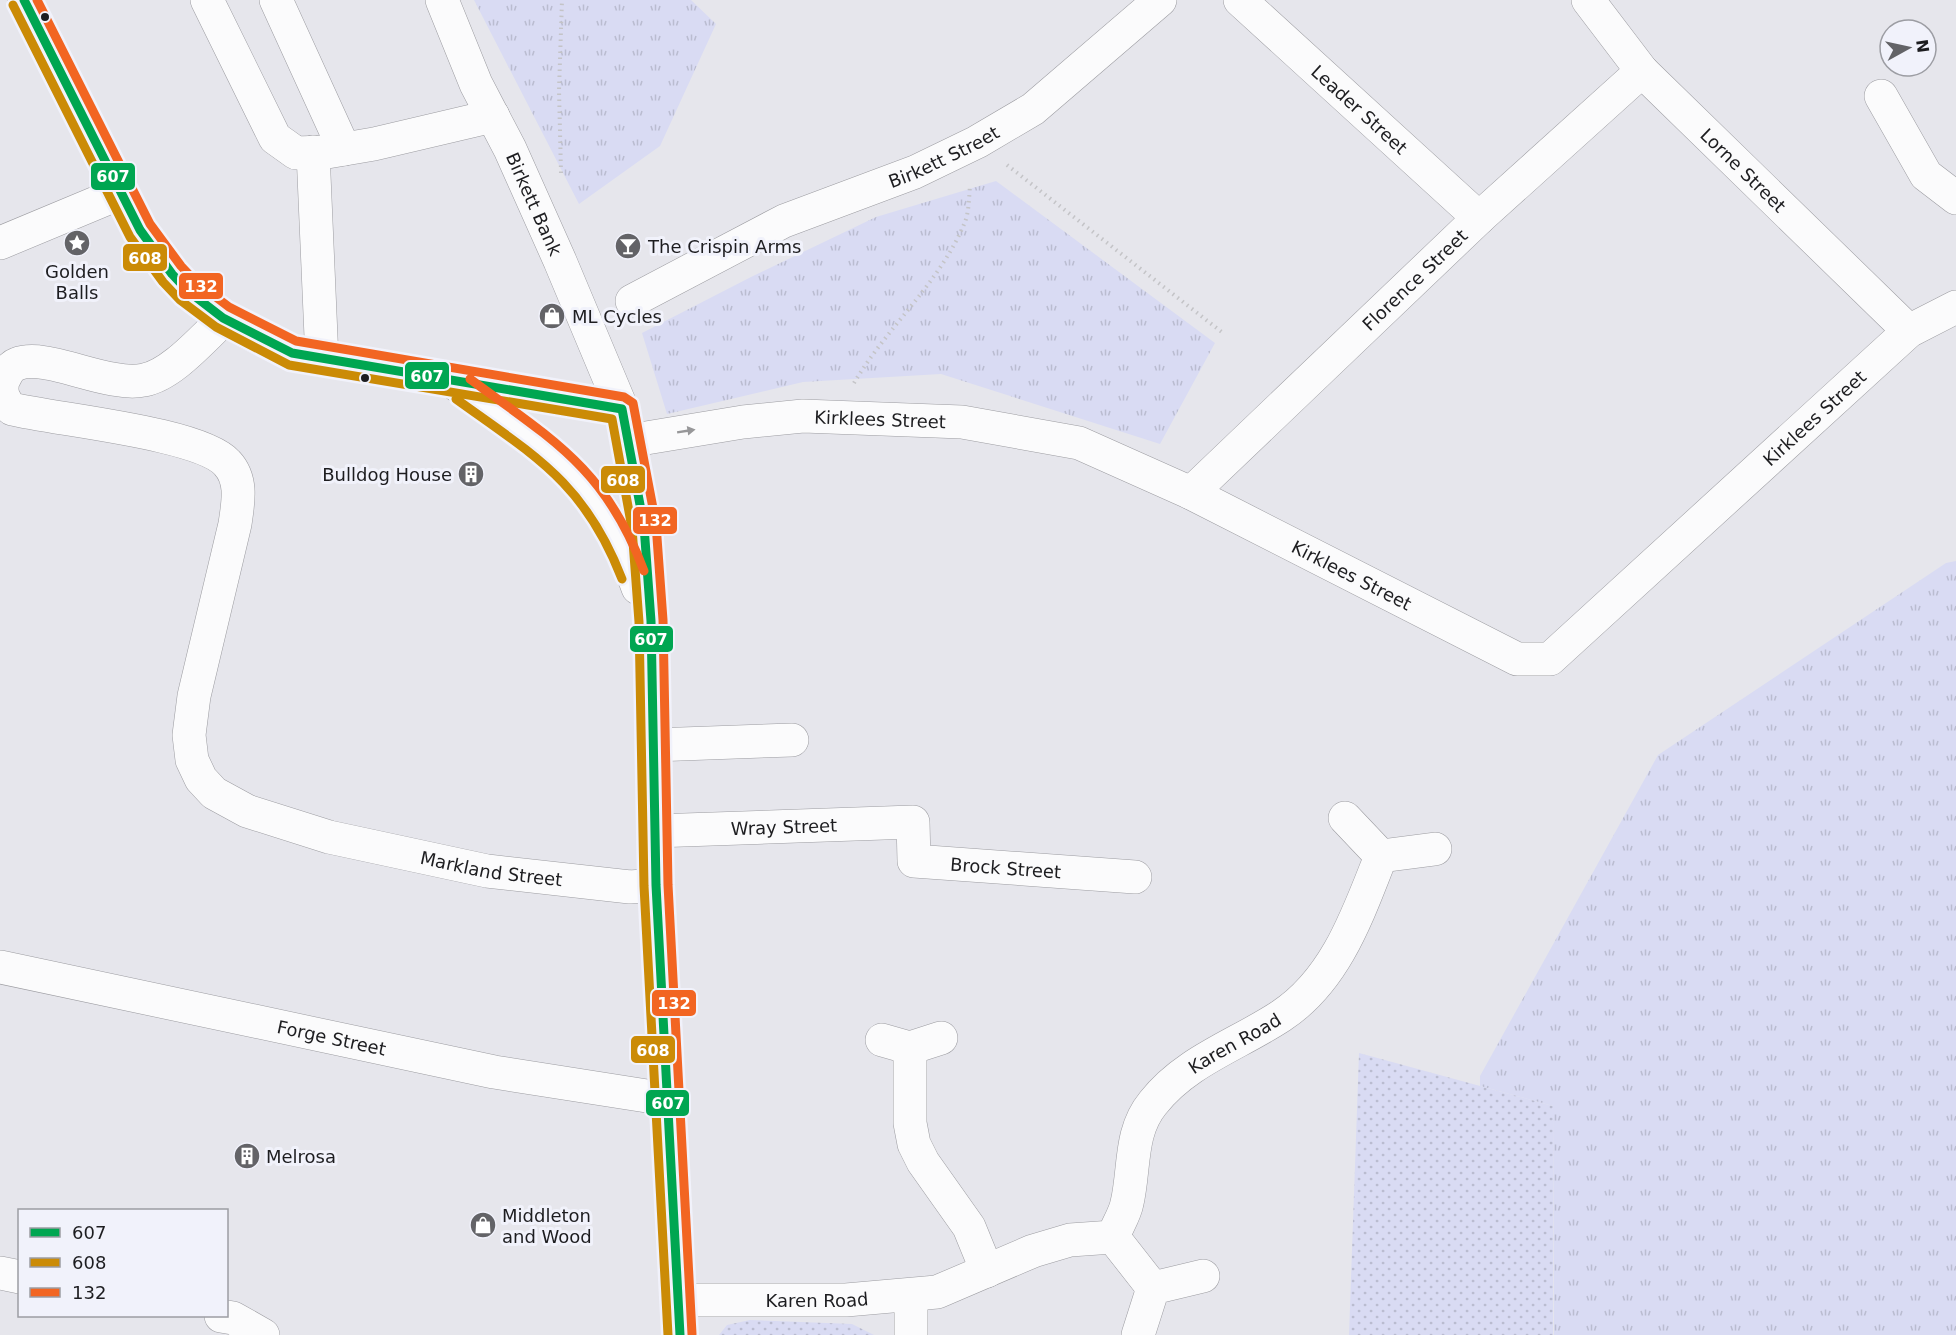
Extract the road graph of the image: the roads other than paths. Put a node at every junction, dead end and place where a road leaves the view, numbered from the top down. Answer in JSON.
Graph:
{"nodes":[{"id":1,"x":24,"y":0,"type":"edge"},
{"id":2,"x":207,"y":0,"type":"edge"},
{"id":3,"x":276,"y":0,"type":"edge"},
{"id":4,"x":442,"y":0,"type":"edge"},
{"id":5,"x":1160,"y":0,"type":"edge"},
{"id":6,"x":1240,"y":0,"type":"edge"},
{"id":7,"x":1588,"y":0,"type":"edge"},
{"id":8,"x":1642,"y":71,"type":"junction"},
{"id":9,"x":1881,"y":96,"type":"dead end"},
{"id":10,"x":493,"y":116,"type":"junction"},
{"id":11,"x":329,"y":150,"type":"junction"},
{"id":12,"x":120,"y":193,"type":"junction"},
{"id":13,"x":1956,"y":198,"type":"edge"},
{"id":14,"x":1479,"y":218,"type":"junction"},
{"id":15,"x":0,"y":243,"type":"edge"},
{"id":16,"x":632,"y":301,"type":"dead end"},
{"id":17,"x":1956,"y":307,"type":"edge"},
{"id":18,"x":224,"y":319,"type":"junction"},
{"id":19,"x":1909,"y":331,"type":"junction"},
{"id":20,"x":322,"y":360,"type":"junction"},
{"id":21,"x":454,"y":382,"type":"junction"},
{"id":22,"x":622,"y":410,"type":"junction"},
{"id":23,"x":628,"y":441,"type":"junction"},
{"id":24,"x":1191,"y":493,"type":"junction"},
{"id":25,"x":651,"y":621,"type":"junction"},
{"id":26,"x":792,"y":740,"type":"dead end"},
{"id":27,"x":653,"y":745,"type":"junction"},
{"id":28,"x":1345,"y":818,"type":"dead end"},
{"id":29,"x":914,"y":822,"type":"joint"},
{"id":30,"x":654,"y":831,"type":"junction"},
{"id":31,"x":1435,"y":849,"type":"dead end"},
{"id":32,"x":1381,"y":856,"type":"junction"},
{"id":33,"x":1135,"y":877,"type":"dead end"},
{"id":34,"x":656,"y":885,"type":"junction"},
{"id":35,"x":0,"y":967,"type":"edge"},
{"id":36,"x":941,"y":1038,"type":"dead end"},
{"id":37,"x":666,"y":1099,"type":"junction"},
{"id":38,"x":1113,"y":1237,"type":"junction"},
{"id":39,"x":987,"y":1271,"type":"junction"},
{"id":40,"x":0,"y":1273,"type":"edge"},
{"id":41,"x":1203,"y":1275,"type":"dead end"},
{"id":42,"x":18,"y":1277,"type":"edge"},
{"id":43,"x":1153,"y":1288,"type":"junction"},
{"id":44,"x":911,"y":1296,"type":"junction"},
{"id":45,"x":679,"y":1300,"type":"junction"},
{"id":46,"x":228,"y":1323,"type":"edge"},
{"id":47,"x":263,"y":1335,"type":"edge"},
{"id":48,"x":680,"y":1335,"type":"edge"},
{"id":49,"x":911,"y":1335,"type":"edge"},
{"id":50,"x":1138,"y":1335,"type":"edge"}],
"edges":[{"from":1,"to":12,"type":"main road"},
{"from":2,"to":11,"type":"main road"},
{"from":3,"to":11,"type":"main road"},
{"from":4,"to":10,"type":"main road","name":"Birkett Bank"},
{"from":5,"to":16,"type":"main road","name":"Birkett Street"},
{"from":6,"to":14,"type":"main road","name":"Leader Street"},
{"from":7,"to":8,"type":"main road","name":"Lorne Street"},
{"from":8,"to":14,"type":"main road","name":"Florence Street"},
{"from":8,"to":19,"type":"main road","name":"Lorne Street"},
{"from":9,"to":13,"type":"main road"},
{"from":10,"to":11,"type":"main road"},
{"from":10,"to":22,"type":"main road","name":"Birkett Bank"},
{"from":11,"to":20,"type":"main road"},
{"from":12,"to":15,"type":"main road"},
{"from":12,"to":18,"type":"main road"},
{"from":14,"to":24,"type":"main road","name":"Florence Street"},
{"from":17,"to":19,"type":"main road","name":"Kirklees Street"},
{"from":18,"to":20,"type":"main road"},
{"from":18,"to":34,"type":"main road","name":"Markland Street"},
{"from":19,"to":24,"type":"main road","name":"Kirklees Street"},
{"from":20,"to":21,"type":"main road"},
{"from":21,"to":22,"type":"main road"},
{"from":21,"to":25,"type":"main road"},
{"from":22,"to":23,"type":"main road","name":"Birkett Bank"},
{"from":23,"to":24,"type":"main road","name":"Kirklees Street","one_way":true},
{"from":23,"to":25,"type":"main road","name":"Birkett Bank"},
{"from":25,"to":27,"type":"main road","name":"Birkett Bank"},
{"from":26,"to":27,"type":"main road"},
{"from":27,"to":30,"type":"main road","name":"Birkett Bank"},
{"from":28,"to":32,"type":"main road"},
{"from":29,"to":30,"type":"main road","name":"Wray Street"},
{"from":29,"to":33,"type":"main road","name":"Brock Street"},
{"from":30,"to":34,"type":"main road","name":"Birkett Bank"},
{"from":31,"to":32,"type":"main road"},
{"from":32,"to":38,"type":"main road","name":"Karen Road"},
{"from":34,"to":37,"type":"main road","name":"Birkett Bank"},
{"from":35,"to":37,"type":"main road","name":"Forge Street"},
{"from":36,"to":39,"type":"main road"},
{"from":37,"to":45,"type":"main road","name":"Birkett Bank"},
{"from":38,"to":39,"type":"main road","name":"Karen Road"},
{"from":38,"to":43,"type":"main road"},
{"from":39,"to":44,"type":"main road","name":"Karen Road"},
{"from":40,"to":42,"type":"main road"},
{"from":41,"to":43,"type":"main road"},
{"from":43,"to":50,"type":"main road"},
{"from":44,"to":45,"type":"main road","name":"Karen Road"},
{"from":44,"to":49,"type":"main road"},
{"from":45,"to":48,"type":"main road","name":"Birkett Bank"},
{"from":46,"to":47,"type":"main road"}]}
